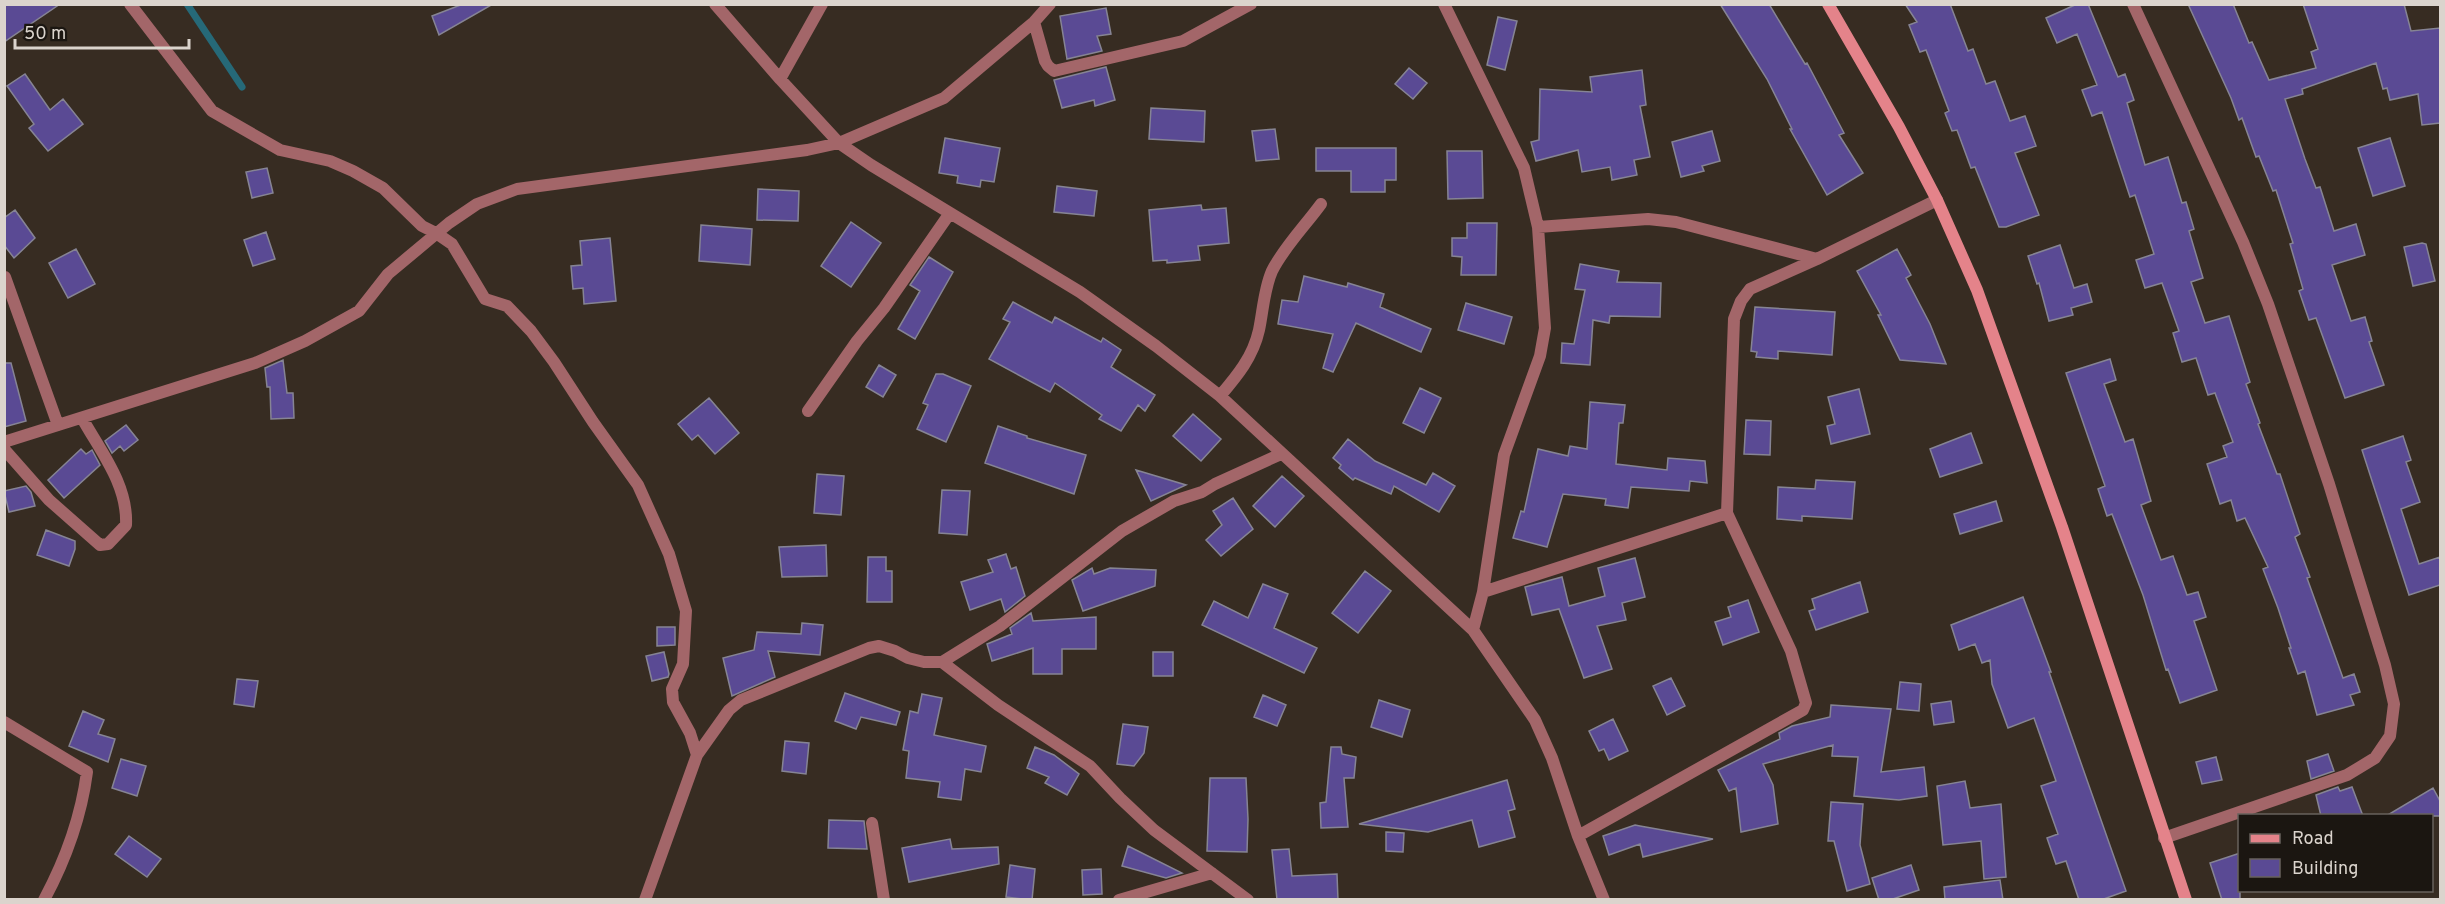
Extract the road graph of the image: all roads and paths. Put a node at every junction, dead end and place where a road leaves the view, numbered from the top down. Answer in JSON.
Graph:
{"nodes":[{"id":1,"x":130,"y":4,"type":"edge"},
{"id":2,"x":715,"y":4,"type":"edge"},
{"id":3,"x":822,"y":4,"type":"edge"},
{"id":4,"x":1050,"y":4,"type":"edge"},
{"id":5,"x":1251,"y":4,"type":"edge"},
{"id":6,"x":1444,"y":4,"type":"edge"},
{"id":7,"x":1828,"y":4,"type":"edge"},
{"id":8,"x":2133,"y":4,"type":"edge"},
{"id":9,"x":1034,"y":22,"type":"junction"},
{"id":10,"x":780,"y":79,"type":"junction"},
{"id":11,"x":839,"y":143,"type":"junction"},
{"id":12,"x":1937,"y":200,"type":"junction"},
{"id":13,"x":1321,"y":204,"type":"dead end"},
{"id":14,"x":950,"y":213,"type":"junction"},
{"id":15,"x":1538,"y":227,"type":"junction"},
{"id":16,"x":436,"y":233,"type":"junction"},
{"id":17,"x":1817,"y":259,"type":"junction"},
{"id":18,"x":5,"y":277,"type":"edge"},
{"id":19,"x":1220,"y":396,"type":"junction"},
{"id":20,"x":808,"y":411,"type":"dead end"},
{"id":21,"x":82,"y":418,"type":"junction"},
{"id":22,"x":58,"y":425,"type":"junction"},
{"id":23,"x":4,"y":442,"type":"edge"},
{"id":24,"x":4,"y":449,"type":"edge"},
{"id":25,"x":1281,"y":454,"type":"junction"},
{"id":26,"x":1727,"y":513,"type":"junction"},
{"id":27,"x":1483,"y":592,"type":"junction"},
{"id":28,"x":1473,"y":630,"type":"junction"},
{"id":29,"x":942,"y":662,"type":"junction"},
{"id":30,"x":4,"y":722,"type":"edge"},
{"id":31,"x":696,"y":755,"type":"junction"},
{"id":32,"x":872,"y":823,"type":"dead end"},
{"id":33,"x":1578,"y":836,"type":"junction"},
{"id":34,"x":2164,"y":838,"type":"junction"},
{"id":35,"x":1212,"y":873,"type":"junction"},
{"id":36,"x":44,"y":900,"type":"edge"},
{"id":37,"x":645,"y":900,"type":"edge"},
{"id":38,"x":884,"y":900,"type":"edge"},
{"id":39,"x":1119,"y":900,"type":"edge"},
{"id":40,"x":1248,"y":900,"type":"edge"},
{"id":41,"x":1604,"y":900,"type":"edge"},
{"id":42,"x":2186,"y":900,"type":"edge"}],
"edges":[{"from":1,"to":16,"type":"street"},
{"from":2,"to":10,"type":"street"},
{"from":3,"to":10,"type":"street"},
{"from":4,"to":9,"type":"street"},
{"from":5,"to":9,"type":"street"},
{"from":6,"to":15,"type":"street"},
{"from":7,"to":12,"type":"street"},
{"from":8,"to":34,"type":"street"},
{"from":9,"to":11,"type":"street"},
{"from":10,"to":11,"type":"street"},
{"from":11,"to":14,"type":"street"},
{"from":11,"to":16,"type":"street"},
{"from":12,"to":17,"type":"street"},
{"from":12,"to":34,"type":"street"},
{"from":13,"to":19,"type":"street"},
{"from":14,"to":19,"type":"street"},
{"from":14,"to":20,"type":"street"},
{"from":15,"to":17,"type":"street"},
{"from":15,"to":27,"type":"street"},
{"from":16,"to":21,"type":"street"},
{"from":16,"to":31,"type":"street"},
{"from":17,"to":26,"type":"street"},
{"from":18,"to":22,"type":"street"},
{"from":19,"to":25,"type":"street"},
{"from":21,"to":22,"type":"street"},
{"from":21,"to":24,"type":"street"},
{"from":22,"to":23,"type":"street"},
{"from":25,"to":28,"type":"street"},
{"from":25,"to":29,"type":"street"},
{"from":26,"to":27,"type":"street"},
{"from":26,"to":33,"type":"street"},
{"from":27,"to":28,"type":"street"},
{"from":28,"to":33,"type":"street"},
{"from":29,"to":31,"type":"street"},
{"from":29,"to":35,"type":"street"},
{"from":30,"to":36,"type":"street"},
{"from":31,"to":37,"type":"street"},
{"from":32,"to":38,"type":"street"},
{"from":33,"to":41,"type":"street"},
{"from":34,"to":42,"type":"street"},
{"from":35,"to":39,"type":"street"},
{"from":35,"to":40,"type":"street"}]}
